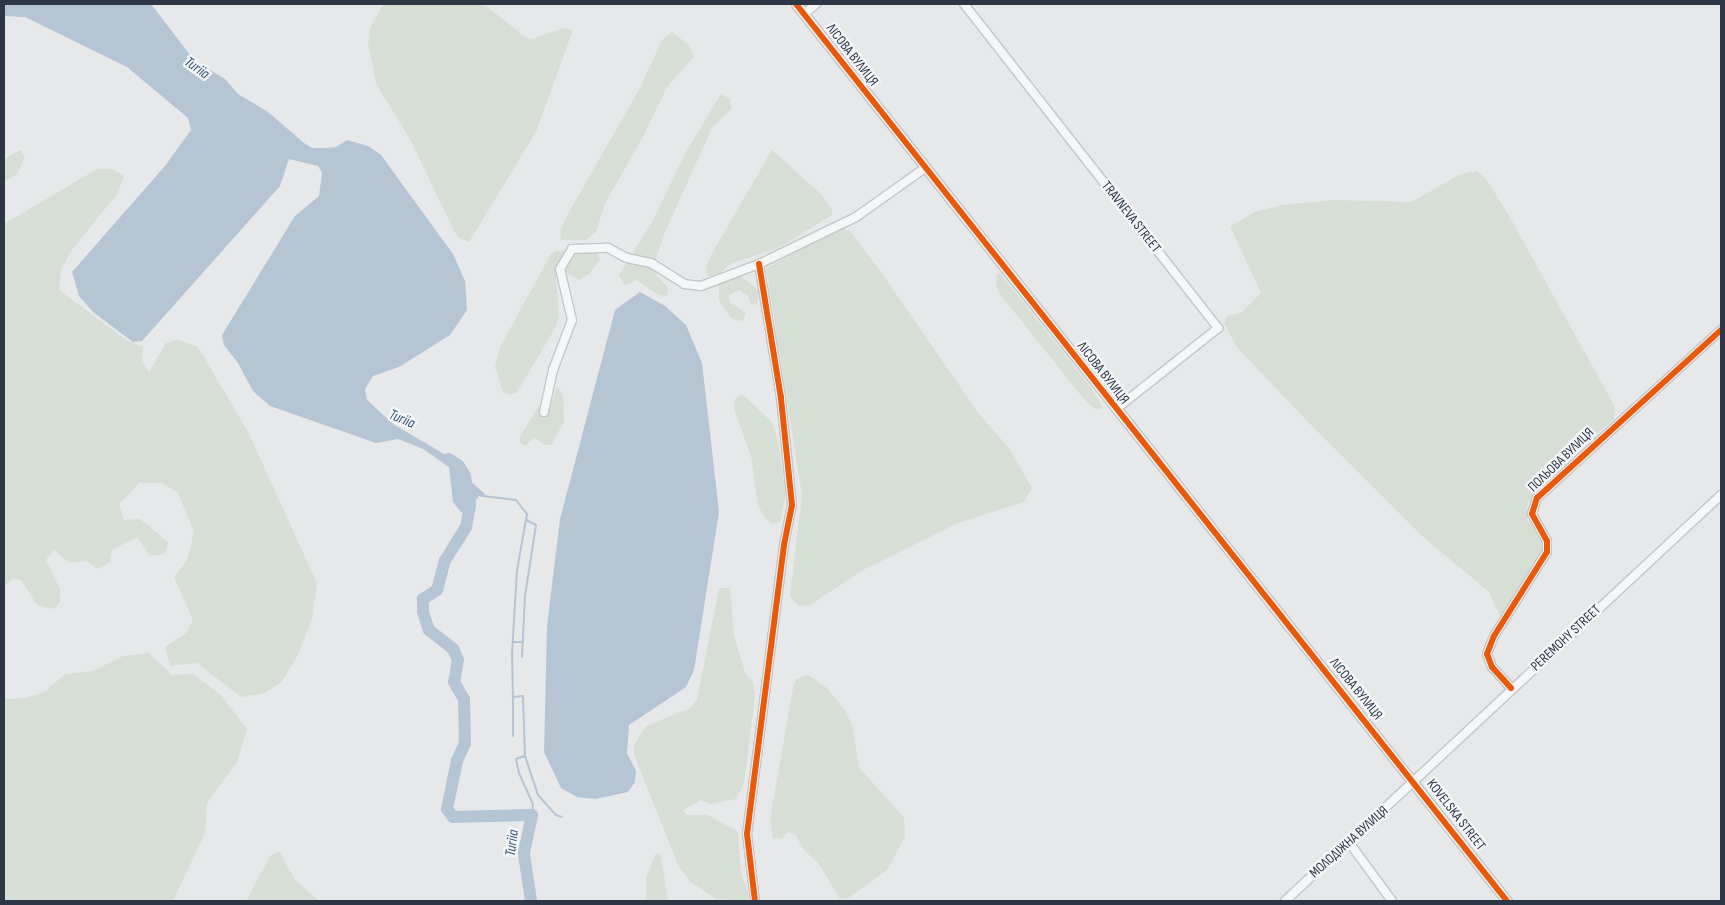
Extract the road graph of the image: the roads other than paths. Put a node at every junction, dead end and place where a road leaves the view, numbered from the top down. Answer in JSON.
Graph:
{"nodes":[{"id":1,"x":796,"y":4,"type":"edge"},
{"id":2,"x":816,"y":4,"type":"edge"},
{"id":3,"x":964,"y":4,"type":"edge"},
{"id":4,"x":804,"y":14,"type":"junction"},
{"id":5,"x":925,"y":168,"type":"junction"},
{"id":6,"x":759,"y":264,"type":"junction"},
{"id":7,"x":1721,"y":330,"type":"edge"},
{"id":8,"x":1116,"y":409,"type":"junction"},
{"id":9,"x":544,"y":412,"type":"dead end"},
{"id":10,"x":1721,"y":495,"type":"edge"},
{"id":11,"x":1512,"y":688,"type":"junction"},
{"id":12,"x":1385,"y":745,"type":"joint"},
{"id":13,"x":1415,"y":784,"type":"junction"},
{"id":14,"x":1348,"y":841,"type":"junction"},
{"id":15,"x":755,"y":901,"type":"edge"},
{"id":16,"x":1285,"y":901,"type":"edge"},
{"id":17,"x":1392,"y":901,"type":"edge"},
{"id":18,"x":1507,"y":901,"type":"edge"}],
"edges":[{"from":1,"to":4,"type":"street","name":"ЛІСОВА ВУЛИЦЯ"},
{"from":2,"to":4,"type":"street"},
{"from":3,"to":8,"type":"street","name":"TRAVNEVA STREET"},
{"from":4,"to":5,"type":"street","name":"ЛІСОВА ВУЛИЦЯ"},
{"from":5,"to":6,"type":"street"},
{"from":5,"to":8,"type":"street","name":"ЛІСОВА ВУЛИЦЯ"},
{"from":6,"to":9,"type":"street"},
{"from":6,"to":15,"type":"street"},
{"from":7,"to":11,"type":"street","name":"ПОЛЬОВА ВУЛИЦЯ"},
{"from":8,"to":12,"type":"street","name":"ЛІСОВА ВУЛИЦЯ"},
{"from":10,"to":11,"type":"street","name":"PEREMOHY STREET"},
{"from":11,"to":13,"type":"street","name":"PEREMOHY STREET"},
{"from":12,"to":13,"type":"street","name":"KOVELSKA STREET"},
{"from":13,"to":14,"type":"street","name":"МОЛОДІЖНА ВУЛИЦЯ"},
{"from":13,"to":18,"type":"street","name":"KOVELSKA STREET"},
{"from":14,"to":16,"type":"street","name":"МОЛОДІЖНА ВУЛИЦЯ"},
{"from":14,"to":17,"type":"street"}]}
